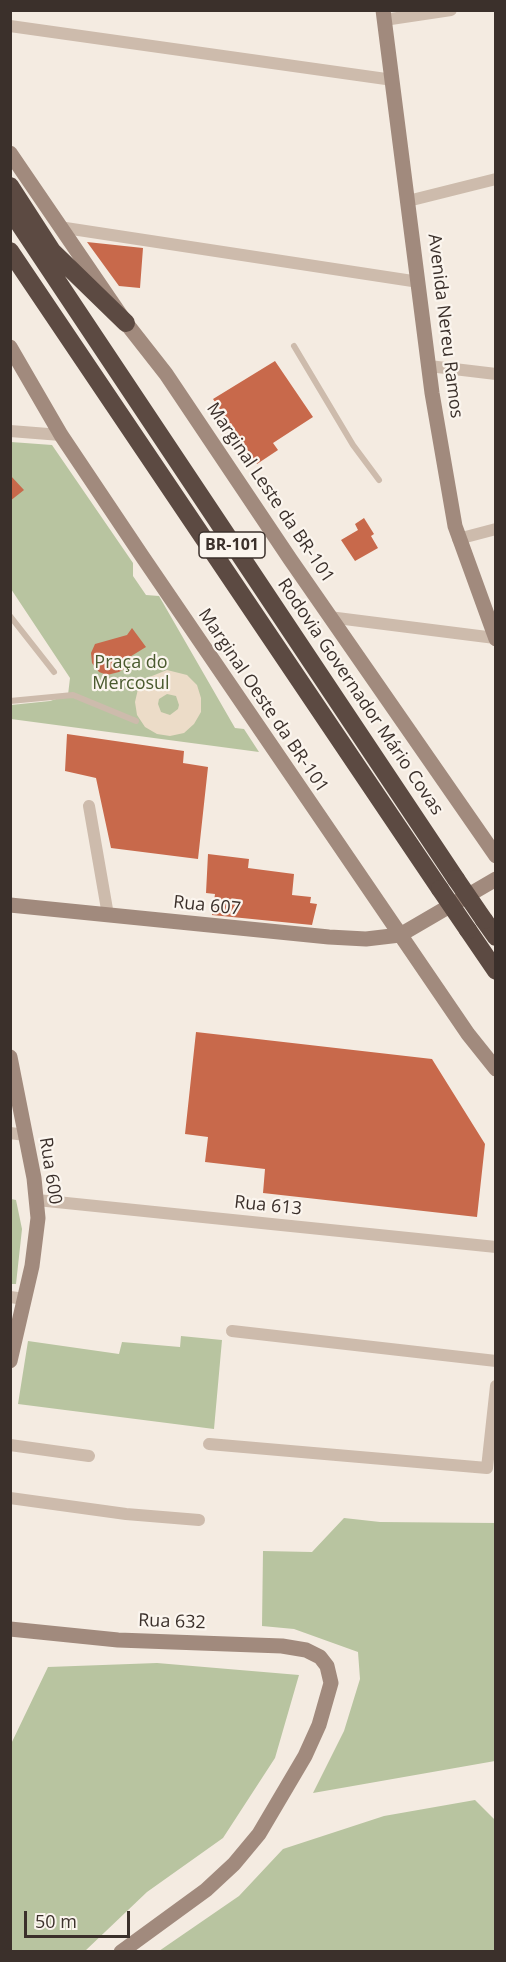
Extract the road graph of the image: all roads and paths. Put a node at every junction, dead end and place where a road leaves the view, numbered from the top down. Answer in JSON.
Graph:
{"nodes":[{"id":1,"x":451,"y":10,"type":"edge"},
{"id":2,"x":384,"y":15,"type":"edge"},
{"id":3,"x":10,"y":26,"type":"edge"},
{"id":4,"x":393,"y":80,"type":"junction"},
{"id":5,"x":10,"y":153,"type":"edge"},
{"id":6,"x":495,"y":179,"type":"edge"},
{"id":7,"x":10,"y":186,"type":"edge"},
{"id":8,"x":408,"y":201,"type":"junction"},
{"id":9,"x":10,"y":210,"type":"edge"},
{"id":10,"x":59,"y":227,"type":"junction"},
{"id":11,"x":10,"y":251,"type":"edge"},
{"id":12,"x":419,"y":282,"type":"junction"},
{"id":13,"x":126,"y":323,"type":"junction"},
{"id":14,"x":294,"y":346,"type":"dead end"},
{"id":15,"x":10,"y":347,"type":"edge"},
{"id":16,"x":429,"y":366,"type":"junction"},
{"id":17,"x":495,"y":375,"type":"edge"},
{"id":18,"x":10,"y":431,"type":"edge"},
{"id":19,"x":62,"y":435,"type":"junction"},
{"id":20,"x":379,"y":480,"type":"dead end"},
{"id":21,"x":495,"y":529,"type":"edge"},
{"id":22,"x":458,"y":538,"type":"junction"},
{"id":23,"x":10,"y":616,"type":"edge"},
{"id":24,"x":329,"y":617,"type":"junction"},
{"id":25,"x":495,"y":639,"type":"edge"},
{"id":26,"x":54,"y":672,"type":"dead end"},
{"id":27,"x":10,"y":701,"type":"edge"},
{"id":28,"x":136,"y":721,"type":"dead end"},
{"id":29,"x":89,"y":806,"type":"dead end"},
{"id":30,"x":495,"y":856,"type":"edge"},
{"id":31,"x":495,"y":879,"type":"edge"},
{"id":32,"x":10,"y":905,"type":"edge"},
{"id":33,"x":108,"y":915,"type":"junction"},
{"id":34,"x":400,"y":934,"type":"junction"},
{"id":35,"x":495,"y":937,"type":"edge"},
{"id":36,"x":495,"y":971,"type":"edge"},
{"id":37,"x":10,"y":1058,"type":"edge"},
{"id":38,"x":495,"y":1069,"type":"edge"},
{"id":39,"x":18,"y":1134,"type":"edge"},
{"id":40,"x":37,"y":1200,"type":"junction"},
{"id":41,"x":495,"y":1247,"type":"edge"},
{"id":42,"x":18,"y":1298,"type":"edge"},
{"id":43,"x":232,"y":1331,"type":"dead end"},
{"id":44,"x":10,"y":1361,"type":"edge"},
{"id":45,"x":495,"y":1361,"type":"edge"},
{"id":46,"x":495,"y":1386,"type":"edge"},
{"id":47,"x":209,"y":1444,"type":"dead end"},
{"id":48,"x":10,"y":1445,"type":"edge"},
{"id":49,"x":89,"y":1456,"type":"dead end"},
{"id":50,"x":10,"y":1498,"type":"edge"},
{"id":51,"x":199,"y":1520,"type":"dead end"},
{"id":52,"x":10,"y":1629,"type":"edge"},
{"id":53,"x":121,"y":1952,"type":"edge"}],
"edges":[{"from":1,"to":2,"type":"street"},
{"from":2,"to":4,"type":"main road","name":"Avenida Nereu Ramos"},
{"from":3,"to":4,"type":"street"},
{"from":4,"to":8,"type":"main road","name":"Avenida Nereu Ramos"},
{"from":5,"to":10,"type":"main road","name":"Marginal Leste da BR-101"},
{"from":6,"to":8,"type":"street"},
{"from":7,"to":13,"type":"highway"},
{"from":8,"to":12,"type":"main road","name":"Avenida Nereu Ramos"},
{"from":9,"to":35,"type":"highway","name":"Rodovia Governador Mário Covas","number":"BR-101","bridge":true},
{"from":10,"to":12,"type":"street"},
{"from":10,"to":13,"type":"main road","name":"Marginal Leste da BR-101"},
{"from":11,"to":36,"type":"highway","number":"BR-101","bridge":true},
{"from":12,"to":16,"type":"main road","name":"Avenida Nereu Ramos"},
{"from":13,"to":24,"type":"main road","name":"Marginal Leste da BR-101"},
{"from":14,"to":20,"type":"lane"},
{"from":15,"to":19,"type":"main road","name":"Marginal Oeste da BR-101"},
{"from":16,"to":17,"type":"street"},
{"from":16,"to":22,"type":"main road","name":"Avenida Nereu Ramos"},
{"from":18,"to":19,"type":"street"},
{"from":19,"to":34,"type":"main road","name":"Marginal Oeste da BR-101"},
{"from":21,"to":22,"type":"street"},
{"from":22,"to":25,"type":"main road","name":"Avenida Nereu Ramos"},
{"from":23,"to":26,"type":"lane"},
{"from":24,"to":25,"type":"street"},
{"from":24,"to":30,"type":"main road","name":"Marginal Leste da BR-101"},
{"from":27,"to":28,"type":"lane"},
{"from":29,"to":33,"type":"street"},
{"from":31,"to":34,"type":"main road"},
{"from":32,"to":33,"type":"main road","name":"Rua 607"},
{"from":33,"to":34,"type":"main road","name":"Rua 607"},
{"from":34,"to":38,"type":"main road","name":"Marginal Oeste da BR-101"},
{"from":37,"to":39,"type":"main road","name":"Rua 600"},
{"from":39,"to":40,"type":"main road","name":"Rua 600"},
{"from":40,"to":41,"type":"street","name":"Rua 613"},
{"from":40,"to":42,"type":"main road","name":"Rua 600"},
{"from":42,"to":44,"type":"main road","name":"Rua 600"},
{"from":43,"to":45,"type":"street"},
{"from":46,"to":47,"type":"street"},
{"from":48,"to":49,"type":"street"},
{"from":50,"to":51,"type":"street"},
{"from":52,"to":53,"type":"main road","name":"Rua 632"}]}
